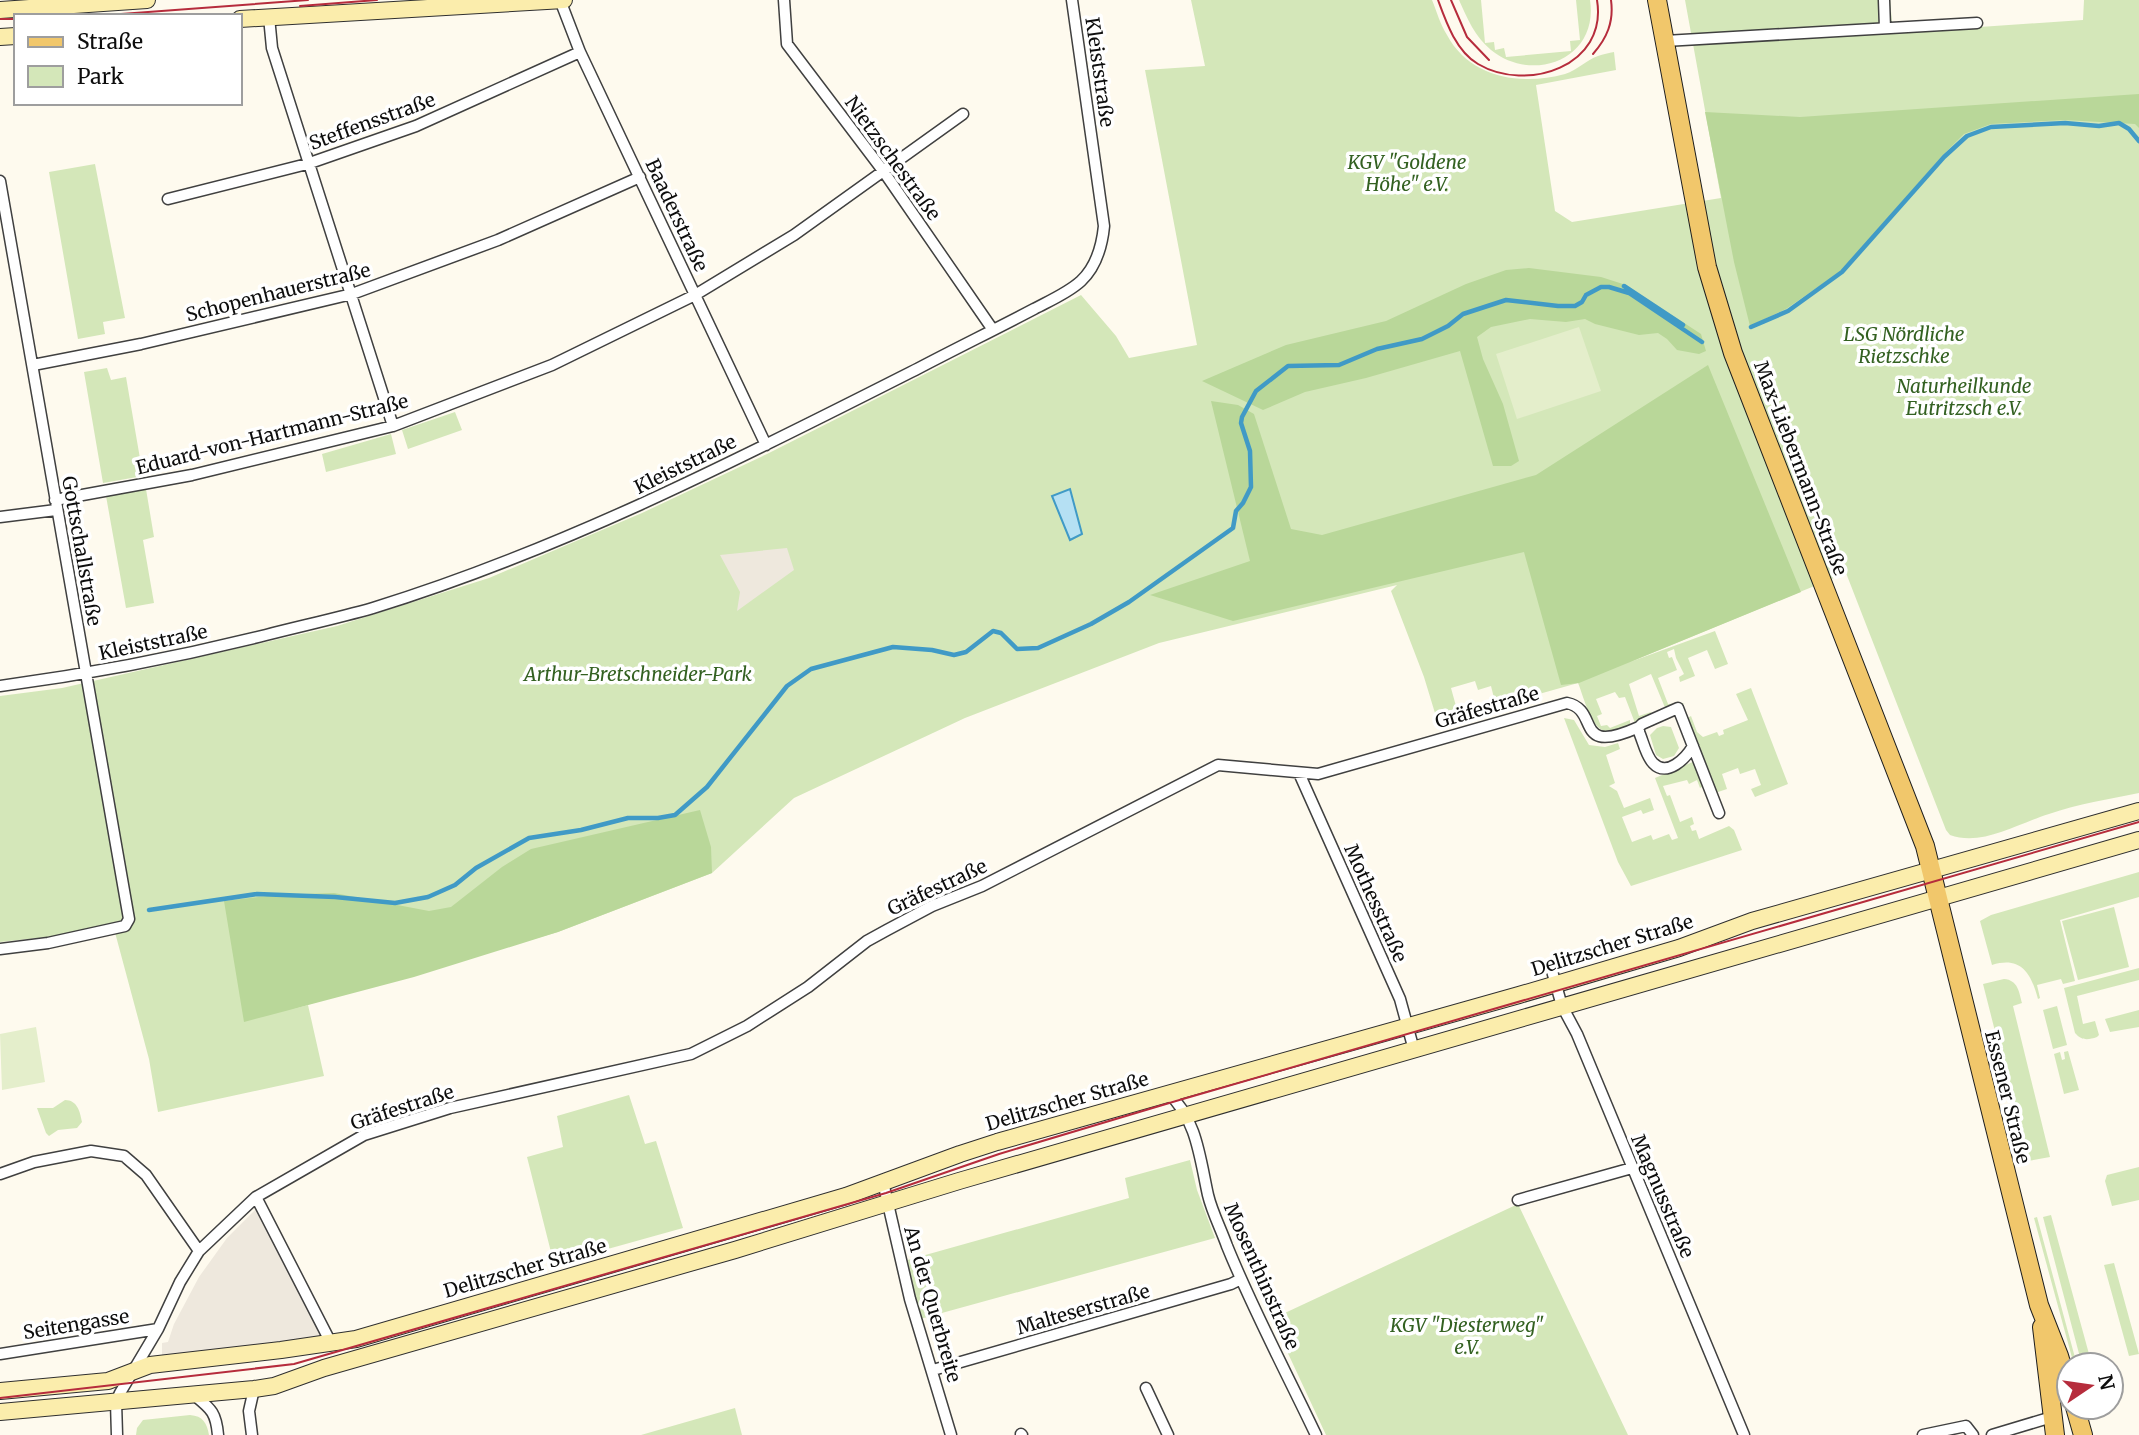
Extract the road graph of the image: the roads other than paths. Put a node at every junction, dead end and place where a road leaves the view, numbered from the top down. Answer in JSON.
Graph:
{"nodes":[{"id":1,"x":147,"y":0,"type":"edge"},
{"id":2,"x":561,"y":0,"type":"edge"},
{"id":3,"x":784,"y":0,"type":"edge"},
{"id":4,"x":1072,"y":0,"type":"edge"},
{"id":5,"x":1657,"y":0,"type":"edge"},
{"id":6,"x":1884,"y":0,"type":"edge"},
{"id":7,"x":0,"y":10,"type":"edge"},
{"id":8,"x":269,"y":17,"type":"junction"},
{"id":9,"x":242,"y":19,"type":"edge"},
{"id":10,"x":1977,"y":23,"type":"dead end"},
{"id":11,"x":1885,"y":28,"type":"junction"},
{"id":12,"x":1665,"y":41,"type":"junction"},
{"id":13,"x":580,"y":52,"type":"junction"},
{"id":14,"x":963,"y":114,"type":"dead end"},
{"id":15,"x":307,"y":164,"type":"junction"},
{"id":16,"x":884,"y":172,"type":"junction"},
{"id":17,"x":640,"y":177,"type":"junction"},
{"id":18,"x":0,"y":181,"type":"edge"},
{"id":19,"x":168,"y":199,"type":"dead end"},
{"id":20,"x":5,"y":233,"type":"edge"},
{"id":21,"x":352,"y":294,"type":"junction"},
{"id":22,"x":695,"y":295,"type":"junction"},
{"id":23,"x":993,"y":330,"type":"junction"},
{"id":24,"x":33,"y":365,"type":"junction"},
{"id":25,"x":393,"y":426,"type":"junction"},
{"id":26,"x":766,"y":444,"type":"junction"},
{"id":27,"x":56,"y":505,"type":"junction"},
{"id":28,"x":0,"y":516,"type":"edge"},
{"id":29,"x":86,"y":674,"type":"junction"},
{"id":30,"x":0,"y":686,"type":"edge"},
{"id":31,"x":1639,"y":727,"type":"junction"},
{"id":32,"x":1693,"y":746,"type":"junction"},
{"id":33,"x":1299,"y":773,"type":"junction"},
{"id":34,"x":2139,"y":811,"type":"edge"},
{"id":35,"x":1719,"y":813,"type":"dead end"},
{"id":36,"x":2139,"y":840,"type":"edge"},
{"id":37,"x":1931,"y":870,"type":"junction"},
{"id":38,"x":1937,"y":899,"type":"junction"},
{"id":39,"x":0,"y":949,"type":"edge"},
{"id":40,"x":1554,"y":977,"type":"junction"},
{"id":41,"x":1562,"y":1006,"type":"junction"},
{"id":42,"x":1408,"y":1027,"type":"junction"},
{"id":43,"x":1414,"y":1050,"type":"junction"},
{"id":44,"x":1168,"y":1093,"type":"junction"},
{"id":45,"x":1186,"y":1115,"type":"junction"},
{"id":46,"x":1632,"y":1168,"type":"junction"},
{"id":47,"x":0,"y":1174,"type":"edge"},
{"id":48,"x":883,"y":1182,"type":"junction"},
{"id":49,"x":256,"y":1197,"type":"junction"},
{"id":50,"x":1518,"y":1199,"type":"dead end"},
{"id":51,"x":889,"y":1204,"type":"junction"},
{"id":52,"x":199,"y":1251,"type":"junction"},
{"id":53,"x":1241,"y":1279,"type":"junction"},
{"id":54,"x":2039,"y":1304,"type":"junction"},
{"id":55,"x":158,"y":1329,"type":"junction"},
{"id":56,"x":331,"y":1343,"type":"junction"},
{"id":57,"x":2057,"y":1351,"type":"edge"},
{"id":58,"x":0,"y":1354,"type":"edge"},
{"id":59,"x":933,"y":1370,"type":"junction"},
{"id":60,"x":132,"y":1371,"type":"junction"},
{"id":61,"x":1146,"y":1388,"type":"dead end"},
{"id":62,"x":254,"y":1389,"type":"junction"},
{"id":63,"x":0,"y":1391,"type":"edge"},
{"id":64,"x":194,"y":1395,"type":"junction"},
{"id":65,"x":116,"y":1402,"type":"junction"},
{"id":66,"x":0,"y":1412,"type":"edge"},
{"id":67,"x":2052,"y":1417,"type":"junction"},
{"id":68,"x":117,"y":1435,"type":"edge"},
{"id":69,"x":218,"y":1435,"type":"edge"},
{"id":70,"x":252,"y":1435,"type":"edge"},
{"id":71,"x":951,"y":1435,"type":"edge"},
{"id":72,"x":1168,"y":1435,"type":"edge"},
{"id":73,"x":1315,"y":1435,"type":"edge"},
{"id":74,"x":1744,"y":1435,"type":"edge"},
{"id":75,"x":1923,"y":1435,"type":"edge"},
{"id":76,"x":1973,"y":1435,"type":"edge"},
{"id":77,"x":1992,"y":1435,"type":"edge"},
{"id":78,"x":2055,"y":1435,"type":"edge"}],
"edges":[{"from":1,"to":7,"type":"main road"},
{"from":2,"to":8,"type":"main road"},
{"from":2,"to":13,"type":"street","name":"Baaderstraße"},
{"from":3,"to":16,"type":"street","name":"Nietzschestraße"},
{"from":4,"to":23,"type":"street","name":"Kleiststraße"},
{"from":5,"to":12,"type":"main road","name":"Max-Liebermann-Straße"},
{"from":6,"to":11,"type":"street"},
{"from":8,"to":9,"type":"main road"},
{"from":8,"to":15,"type":"street"},
{"from":10,"to":11,"type":"street"},
{"from":11,"to":12,"type":"street"},
{"from":12,"to":37,"type":"main road","name":"Max-Liebermann-Straße"},
{"from":13,"to":15,"type":"street","name":"Steffensstraße"},
{"from":13,"to":17,"type":"street","name":"Baaderstraße"},
{"from":14,"to":16,"type":"street","name":"Eduard-von-Hartmann-Straße"},
{"from":15,"to":19,"type":"street","name":"Steffensstraße"},
{"from":15,"to":21,"type":"street"},
{"from":16,"to":22,"type":"street","name":"Eduard-von-Hartmann-Straße"},
{"from":16,"to":23,"type":"street","name":"Nietzschestraße"},
{"from":17,"to":21,"type":"street","name":"Schopenhauerstraße"},
{"from":17,"to":22,"type":"street","name":"Baaderstraße"},
{"from":18,"to":20,"type":"street","name":"Gottschallstraße"},
{"from":20,"to":24,"type":"street","name":"Gottschallstraße"},
{"from":21,"to":24,"type":"street","name":"Schopenhauerstraße"},
{"from":21,"to":25,"type":"street"},
{"from":22,"to":25,"type":"street","name":"Eduard-von-Hartmann-Straße"},
{"from":22,"to":26,"type":"street","name":"Baaderstraße"},
{"from":23,"to":26,"type":"street","name":"Kleiststraße"},
{"from":24,"to":27,"type":"street","name":"Gottschallstraße"},
{"from":25,"to":27,"type":"street","name":"Eduard-von-Hartmann-Straße"},
{"from":26,"to":29,"type":"street","name":"Kleiststraße"},
{"from":27,"to":28,"type":"street","name":"Eduard-von-Hartmann-Straße"},
{"from":27,"to":29,"type":"street","name":"Gottschallstraße"},
{"from":29,"to":30,"type":"street","name":"Kleiststraße"},
{"from":29,"to":39,"type":"street","name":"Gottschallstraße"},
{"from":31,"to":32,"type":"street","name":"Gräfestraße"},
{"from":31,"to":32,"type":"street"},
{"from":31,"to":33,"type":"street","name":"Gräfestraße"},
{"from":32,"to":35,"type":"street","name":"Gräfestraße"},
{"from":33,"to":42,"type":"street","name":"Mothesstraße"},
{"from":33,"to":49,"type":"street","name":"Gräfestraße"},
{"from":34,"to":37,"type":"main road","name":"Delitzscher Straße"},
{"from":36,"to":38,"type":"main road"},
{"from":37,"to":38,"type":"main road","name":"Max-Liebermann-Straße"},
{"from":37,"to":40,"type":"main road","name":"Delitzscher Straße"},
{"from":38,"to":41,"type":"main road"},
{"from":38,"to":54,"type":"main road","name":"Essener Straße"},
{"from":40,"to":41,"type":"street","name":"Magnusstraße"},
{"from":40,"to":42,"type":"main road","name":"Delitzscher Straße"},
{"from":41,"to":43,"type":"main road"},
{"from":41,"to":46,"type":"street","name":"Magnusstraße"},
{"from":42,"to":43,"type":"street","name":"Mothesstraße"},
{"from":42,"to":44,"type":"main road","name":"Delitzscher Straße"},
{"from":43,"to":45,"type":"main road"},
{"from":44,"to":45,"type":"street","name":"Mosenthinstraße"},
{"from":44,"to":48,"type":"main road","name":"Delitzscher Straße"},
{"from":45,"to":51,"type":"main road"},
{"from":45,"to":53,"type":"street","name":"Mosenthinstraße"},
{"from":46,"to":50,"type":"street"},
{"from":46,"to":74,"type":"street","name":"Magnusstraße"},
{"from":47,"to":52,"type":"street"},
{"from":48,"to":51,"type":"street","name":"An der Querbreite"},
{"from":48,"to":56,"type":"main road","name":"Delitzscher Straße"},
{"from":49,"to":52,"type":"street","name":"Gräfestraße"},
{"from":49,"to":56,"type":"street"},
{"from":51,"to":59,"type":"street","name":"An der Querbreite"},
{"from":51,"to":62,"type":"main road"},
{"from":52,"to":55,"type":"street","name":"Gräfestraße"},
{"from":53,"to":59,"type":"street","name":"Malteserstraße"},
{"from":53,"to":73,"type":"street","name":"Mosenthinstraße"},
{"from":54,"to":57,"type":"main road","name":"Essener Straße"},
{"from":54,"to":67,"type":"main road","name":"Essener Straße"},
{"from":55,"to":58,"type":"street","name":"Seitengasse"},
{"from":55,"to":60,"type":"street","name":"Gräfestraße"},
{"from":56,"to":60,"type":"main road","name":"Delitzscher Straße"},
{"from":59,"to":71,"type":"street","name":"An der Querbreite"},
{"from":60,"to":63,"type":"main road","name":"Delitzscher Straße"},
{"from":60,"to":65,"type":"street","name":"Gräfestraße"},
{"from":61,"to":72,"type":"street"},
{"from":62,"to":64,"type":"main road"},
{"from":62,"to":70,"type":"street"},
{"from":64,"to":65,"type":"main road"},
{"from":64,"to":69,"type":"street"},
{"from":65,"to":66,"type":"main road"},
{"from":65,"to":68,"type":"street"},
{"from":67,"to":77,"type":"street"},
{"from":67,"to":78,"type":"main road","name":"Essener Straße"},
{"from":75,"to":76,"type":"street"}]}
